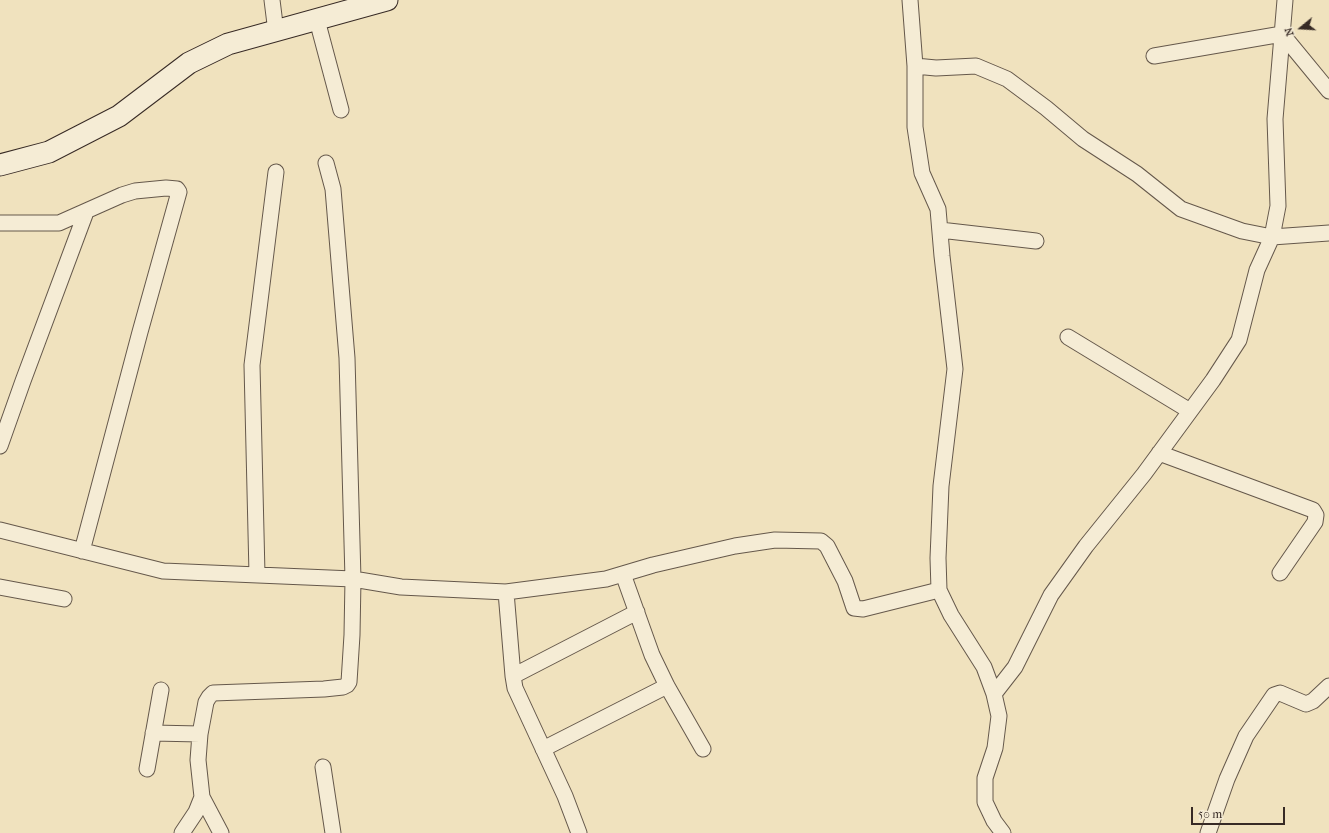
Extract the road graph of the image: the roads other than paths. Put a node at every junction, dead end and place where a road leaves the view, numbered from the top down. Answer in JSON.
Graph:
{"nodes":[{"id":1,"x":272,"y":0,"type":"edge"},
{"id":2,"x":386,"y":0,"type":"edge"},
{"id":3,"x":910,"y":0,"type":"edge"},
{"id":4,"x":1285,"y":0,"type":"edge"},
{"id":5,"x":316,"y":20,"type":"junction"},
{"id":6,"x":276,"y":32,"type":"junction"},
{"id":7,"x":1282,"y":34,"type":"junction"},
{"id":8,"x":1154,"y":56,"type":"dead end"},
{"id":9,"x":915,"y":66,"type":"junction"},
{"id":10,"x":1329,"y":91,"type":"edge"},
{"id":11,"x":341,"y":110,"type":"dead end"},
{"id":12,"x":326,"y":163,"type":"dead end"},
{"id":13,"x":0,"y":165,"type":"edge"},
{"id":14,"x":276,"y":172,"type":"dead end"},
{"id":15,"x":86,"y":212,"type":"junction"},
{"id":16,"x":0,"y":223,"type":"edge"},
{"id":17,"x":940,"y":230,"type":"junction"},
{"id":18,"x":1329,"y":233,"type":"edge"},
{"id":19,"x":1272,"y":237,"type":"junction"},
{"id":20,"x":1036,"y":241,"type":"dead end"},
{"id":21,"x":1068,"y":337,"type":"dead end"},
{"id":22,"x":1190,"y":412,"type":"junction"},
{"id":23,"x":0,"y":446,"type":"edge"},
{"id":24,"x":1159,"y":453,"type":"junction"},
{"id":25,"x":0,"y":530,"type":"edge"},
{"id":26,"x":82,"y":551,"type":"junction"},
{"id":27,"x":257,"y":574,"type":"junction"},
{"id":28,"x":623,"y":574,"type":"junction"},
{"id":29,"x":1280,"y":574,"type":"dead end"},
{"id":30,"x":353,"y":579,"type":"junction"},
{"id":31,"x":0,"y":587,"type":"edge"},
{"id":32,"x":939,"y":590,"type":"junction"},
{"id":33,"x":506,"y":592,"type":"junction"},
{"id":34,"x":64,"y":599,"type":"dead end"},
{"id":35,"x":637,"y":612,"type":"junction"},
{"id":36,"x":513,"y":676,"type":"junction"},
{"id":37,"x":667,"y":686,"type":"junction"},
{"id":38,"x":1329,"y":686,"type":"edge"},
{"id":39,"x":161,"y":690,"type":"dead end"},
{"id":40,"x":994,"y":694,"type":"junction"},
{"id":41,"x":153,"y":733,"type":"junction"},
{"id":42,"x":200,"y":734,"type":"junction"},
{"id":43,"x":543,"y":749,"type":"junction"},
{"id":44,"x":703,"y":749,"type":"dead end"},
{"id":45,"x":323,"y":767,"type":"dead end"},
{"id":46,"x":147,"y":769,"type":"dead end"},
{"id":47,"x":202,"y":797,"type":"junction"},
{"id":48,"x":182,"y":833,"type":"edge"},
{"id":49,"x":221,"y":833,"type":"edge"},
{"id":50,"x":333,"y":833,"type":"edge"},
{"id":51,"x":579,"y":833,"type":"edge"},
{"id":52,"x":1003,"y":833,"type":"edge"},
{"id":53,"x":1208,"y":833,"type":"edge"}],
"edges":[{"from":1,"to":6,"type":"street"},
{"from":2,"to":5,"type":"street"},
{"from":3,"to":9,"type":"street"},
{"from":4,"to":7,"type":"street"},
{"from":5,"to":6,"type":"street"},
{"from":5,"to":11,"type":"street"},
{"from":6,"to":13,"type":"street"},
{"from":7,"to":8,"type":"street"},
{"from":7,"to":10,"type":"street"},
{"from":7,"to":19,"type":"street"},
{"from":9,"to":17,"type":"street"},
{"from":9,"to":19,"type":"street"},
{"from":12,"to":30,"type":"street"},
{"from":14,"to":27,"type":"street"},
{"from":15,"to":16,"type":"street"},
{"from":15,"to":23,"type":"street"},
{"from":15,"to":26,"type":"street"},
{"from":17,"to":20,"type":"street"},
{"from":17,"to":32,"type":"street"},
{"from":18,"to":19,"type":"street"},
{"from":19,"to":22,"type":"street"},
{"from":21,"to":22,"type":"street"},
{"from":22,"to":24,"type":"street"},
{"from":24,"to":29,"type":"street"},
{"from":24,"to":40,"type":"street"},
{"from":25,"to":26,"type":"street"},
{"from":26,"to":27,"type":"street"},
{"from":27,"to":30,"type":"street"},
{"from":28,"to":32,"type":"street"},
{"from":28,"to":33,"type":"street"},
{"from":28,"to":35,"type":"street"},
{"from":30,"to":33,"type":"street"},
{"from":30,"to":42,"type":"street"},
{"from":31,"to":34,"type":"street"},
{"from":32,"to":40,"type":"street"},
{"from":33,"to":36,"type":"street"},
{"from":35,"to":36,"type":"street"},
{"from":35,"to":37,"type":"street"},
{"from":36,"to":43,"type":"street"},
{"from":37,"to":43,"type":"street"},
{"from":37,"to":44,"type":"street"},
{"from":38,"to":53,"type":"street"},
{"from":39,"to":41,"type":"street"},
{"from":40,"to":52,"type":"street"},
{"from":41,"to":42,"type":"street"},
{"from":41,"to":46,"type":"street"},
{"from":42,"to":47,"type":"street"},
{"from":43,"to":51,"type":"street"},
{"from":45,"to":50,"type":"street"},
{"from":47,"to":48,"type":"street"},
{"from":47,"to":49,"type":"street"}]}
